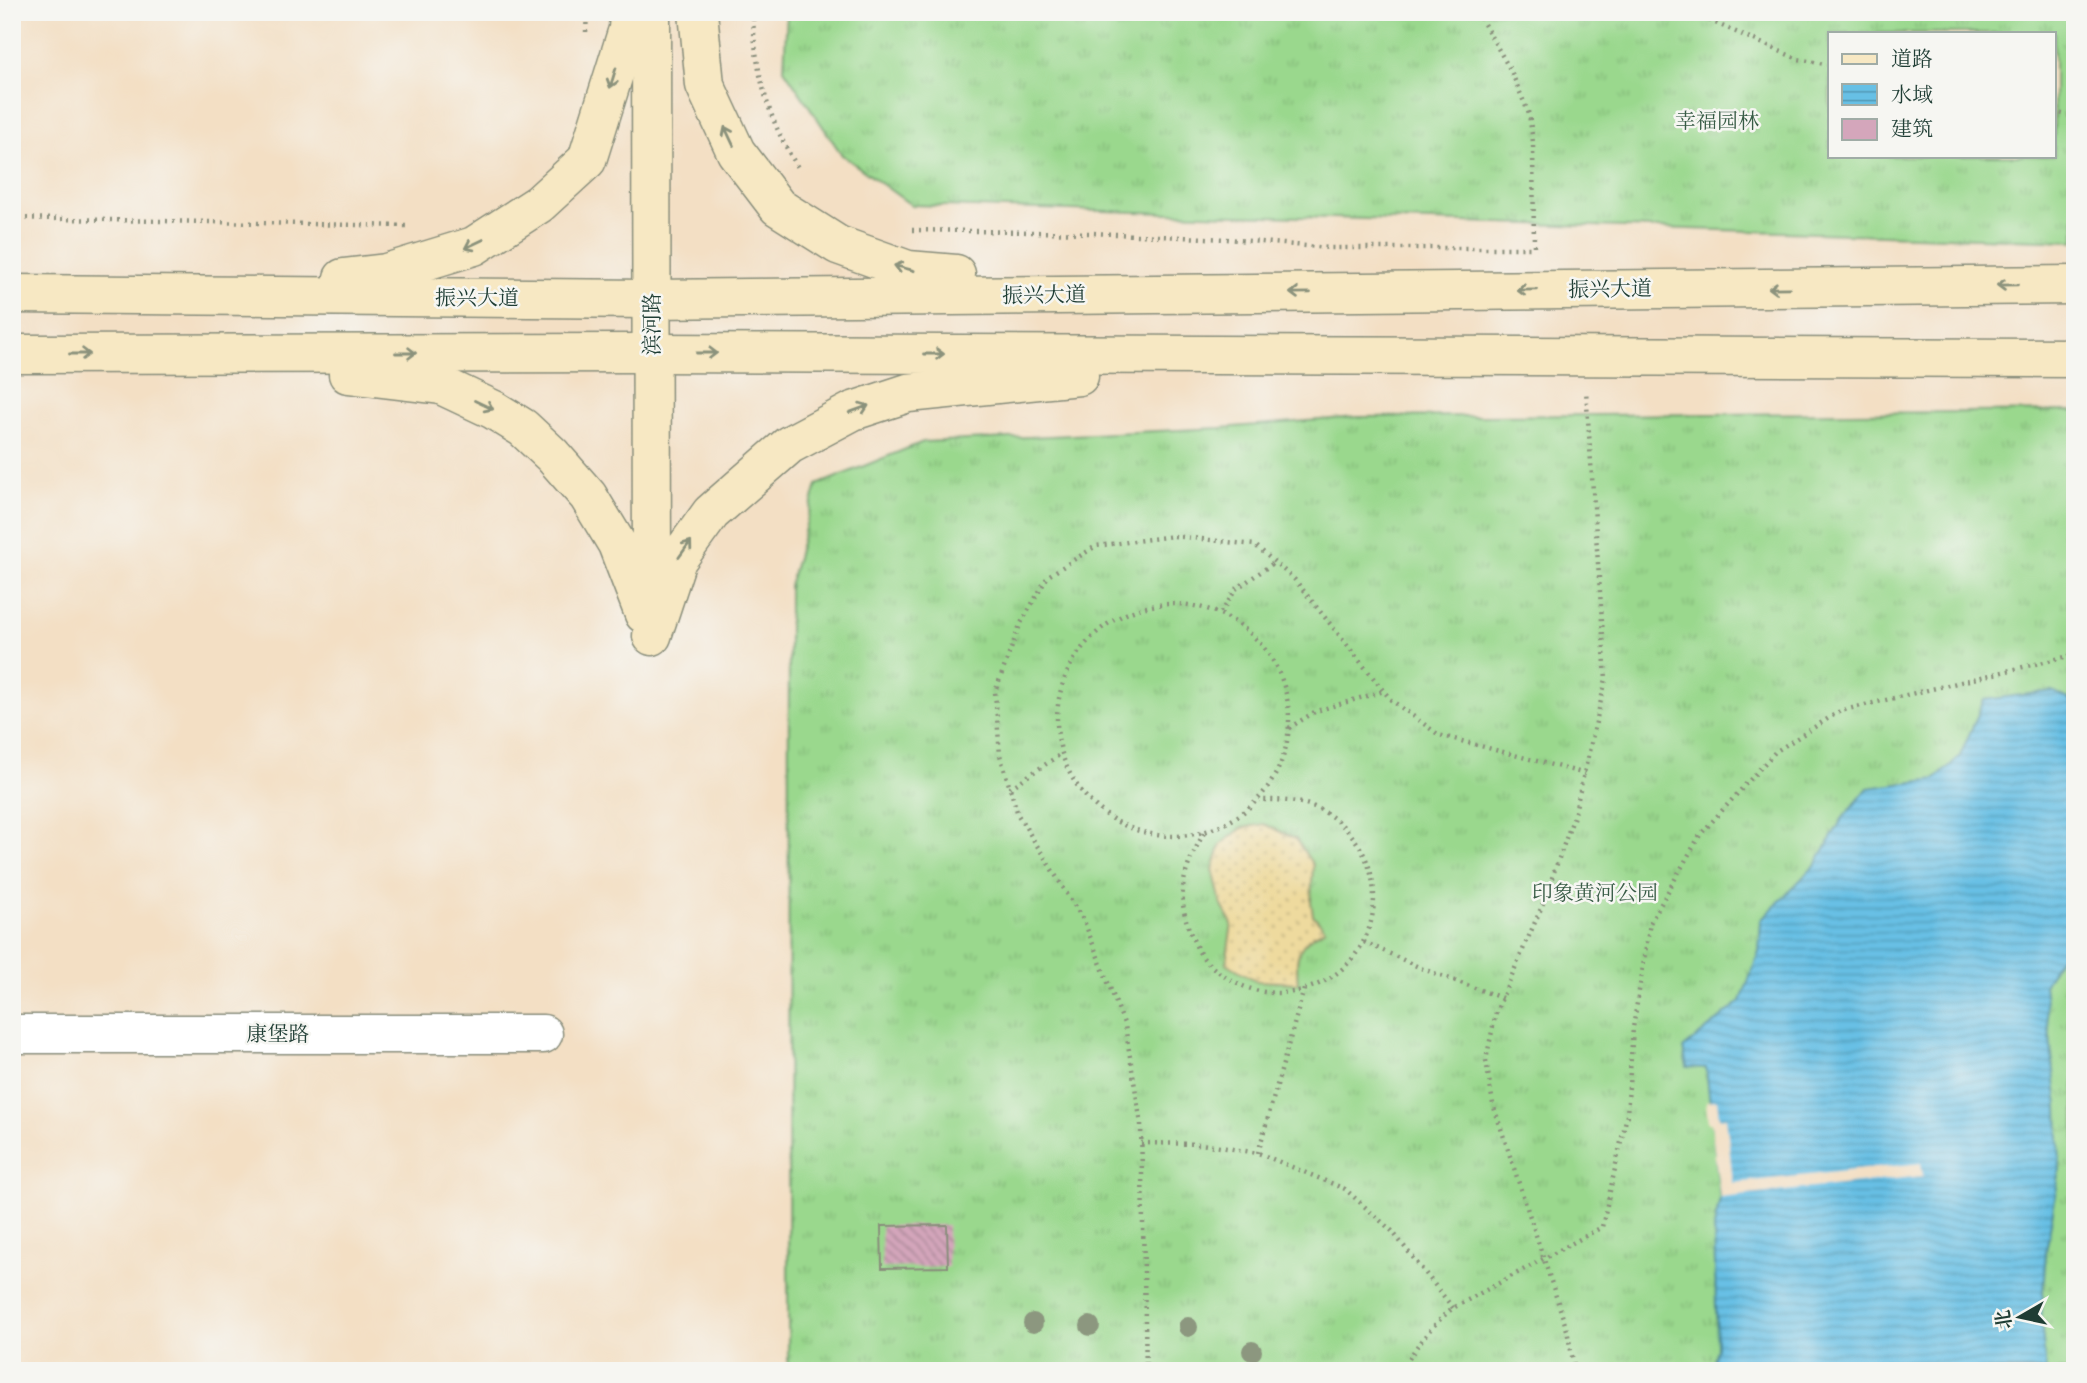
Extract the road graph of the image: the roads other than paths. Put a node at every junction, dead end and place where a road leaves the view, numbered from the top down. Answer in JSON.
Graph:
{"nodes":[{"id":1,"x":629,"y":12,"type":"edge"},
{"id":2,"x":651,"y":12,"type":"edge"},
{"id":3,"x":698,"y":12,"type":"edge"},
{"id":4,"x":2075,"y":285,"type":"edge"},
{"id":5,"x":1241,"y":293,"type":"junction"},
{"id":6,"x":12,"y":294,"type":"edge"},
{"id":7,"x":177,"y":296,"type":"junction"},
{"id":8,"x":651,"y":299,"type":"junction"},
{"id":9,"x":652,"y":353,"type":"junction"},
{"id":10,"x":12,"y":354,"type":"edge"},
{"id":11,"x":177,"y":354,"type":"junction"},
{"id":12,"x":1300,"y":355,"type":"junction"},
{"id":13,"x":2075,"y":358,"type":"edge"},
{"id":14,"x":652,"y":636,"type":"junction"},
{"id":15,"x":12,"y":1034,"type":"edge"},
{"id":16,"x":543,"y":1034,"type":"dead end"}],
"edges":[{"from":1,"to":7,"type":"main road","one_way":true},
{"from":2,"to":8,"type":"main road","name":"滨河路"},
{"from":5,"to":3,"type":"main road","one_way":true},
{"from":4,"to":5,"type":"main road","name":"振兴大道","one_way":true},
{"from":5,"to":8,"type":"main road","name":"振兴大道"},
{"from":6,"to":7,"type":"main road","name":"振兴大道"},
{"from":7,"to":8,"type":"main road","name":"振兴大道"},
{"from":8,"to":9,"type":"main road","name":"滨河路"},
{"from":11,"to":9,"type":"main road","one_way":true},
{"from":9,"to":12,"type":"main road","one_way":true},
{"from":9,"to":14,"type":"main road","name":"滨河路"},
{"from":10,"to":11,"type":"main road","one_way":true},
{"from":11,"to":14,"type":"main road","one_way":true},
{"from":12,"to":13,"type":"main road"},
{"from":14,"to":12,"type":"main road","one_way":true},
{"from":15,"to":16,"type":"street","name":"康堡路"}]}
